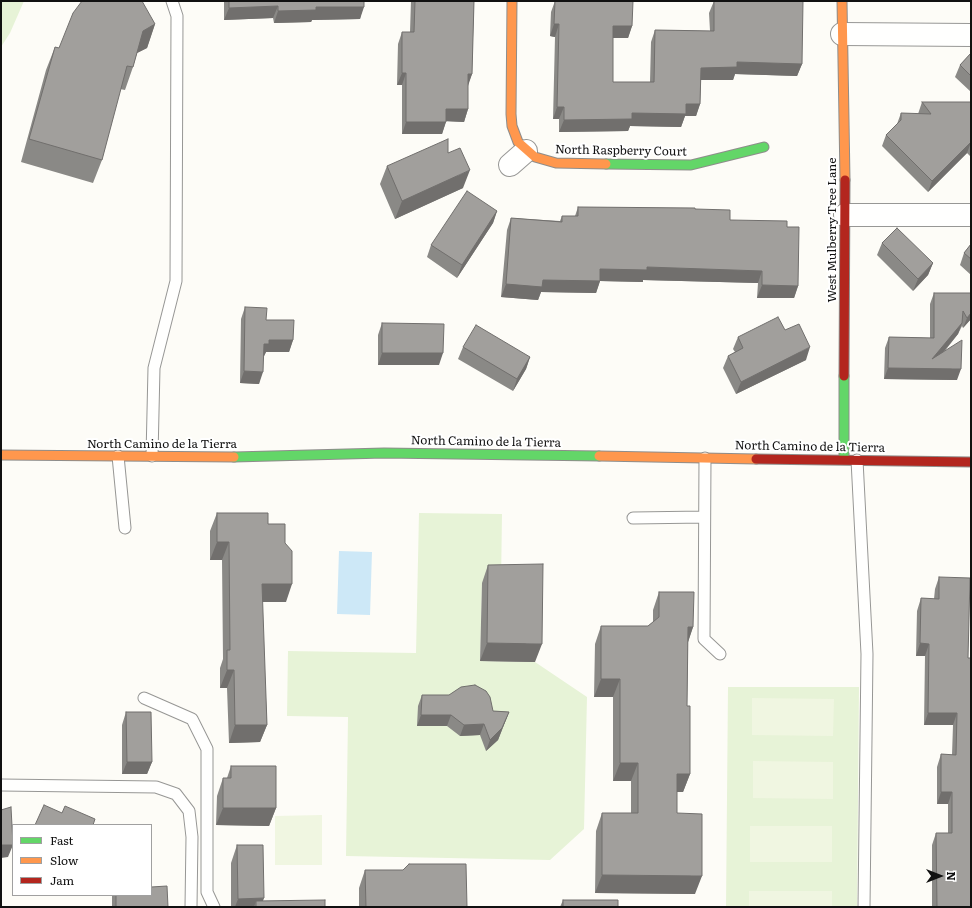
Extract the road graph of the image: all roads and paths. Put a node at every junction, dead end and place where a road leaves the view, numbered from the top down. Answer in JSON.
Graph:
{"nodes":[{"id":1,"x":172,"y":1,"type":"edge"},
{"id":2,"x":512,"y":1,"type":"edge"},
{"id":3,"x":842,"y":1,"type":"edge"},
{"id":4,"x":842,"y":34,"type":"junction"},
{"id":5,"x":971,"y":35,"type":"edge"},
{"id":6,"x":764,"y":147,"type":"dead end"},
{"id":7,"x":526,"y":151,"type":"junction"},
{"id":8,"x":510,"y":165,"type":"dead end"},
{"id":9,"x":845,"y":215,"type":"junction"},
{"id":10,"x":971,"y":215,"type":"edge"},
{"id":11,"x":1,"y":456,"type":"edge"},
{"id":12,"x":118,"y":456,"type":"junction"},
{"id":13,"x":152,"y":456,"type":"junction"},
{"id":14,"x":705,"y":458,"type":"junction"},
{"id":15,"x":844,"y":459,"type":"junction"},
{"id":16,"x":857,"y":460,"type":"junction"},
{"id":17,"x":971,"y":462,"type":"edge"},
{"id":18,"x":704,"y":517,"type":"junction"},
{"id":19,"x":633,"y":518,"type":"dead end"},
{"id":20,"x":125,"y":528,"type":"dead end"},
{"id":21,"x":720,"y":654,"type":"dead end"},
{"id":22,"x":144,"y":698,"type":"dead end"},
{"id":23,"x":1,"y":785,"type":"edge"},
{"id":24,"x":191,"y":907,"type":"edge"},
{"id":25,"x":214,"y":907,"type":"edge"},
{"id":26,"x":864,"y":907,"type":"edge"}],
"edges":[{"from":1,"to":13,"type":"lane"},
{"from":2,"to":7,"type":"street"},
{"from":3,"to":4,"type":"street","name":"West Mulberry Tree Lane"},
{"from":4,"to":5,"type":"street"},
{"from":4,"to":9,"type":"street","name":"West Mulberry Tree Lane"},
{"from":6,"to":7,"type":"street","name":"North Raspberry Court"},
{"from":7,"to":8,"type":"street"},
{"from":9,"to":10,"type":"street"},
{"from":9,"to":15,"type":"street","name":"West Mulberry Tree Lane"},
{"from":11,"to":12,"type":"street","name":"North Camino de la Tierra"},
{"from":12,"to":13,"type":"street","name":"North Camino de la Tierra"},
{"from":12,"to":20,"type":"lane"},
{"from":13,"to":14,"type":"street","name":"North Camino de la Tierra"},
{"from":14,"to":15,"type":"street","name":"North Camino de la Tierra"},
{"from":14,"to":18,"type":"lane"},
{"from":15,"to":16,"type":"street","name":"North Camino de la Tierra"},
{"from":16,"to":17,"type":"street","name":"North Camino de la Tierra"},
{"from":16,"to":26,"type":"lane"},
{"from":18,"to":19,"type":"lane"},
{"from":18,"to":21,"type":"lane"},
{"from":22,"to":25,"type":"lane"},
{"from":23,"to":24,"type":"lane"}]}
